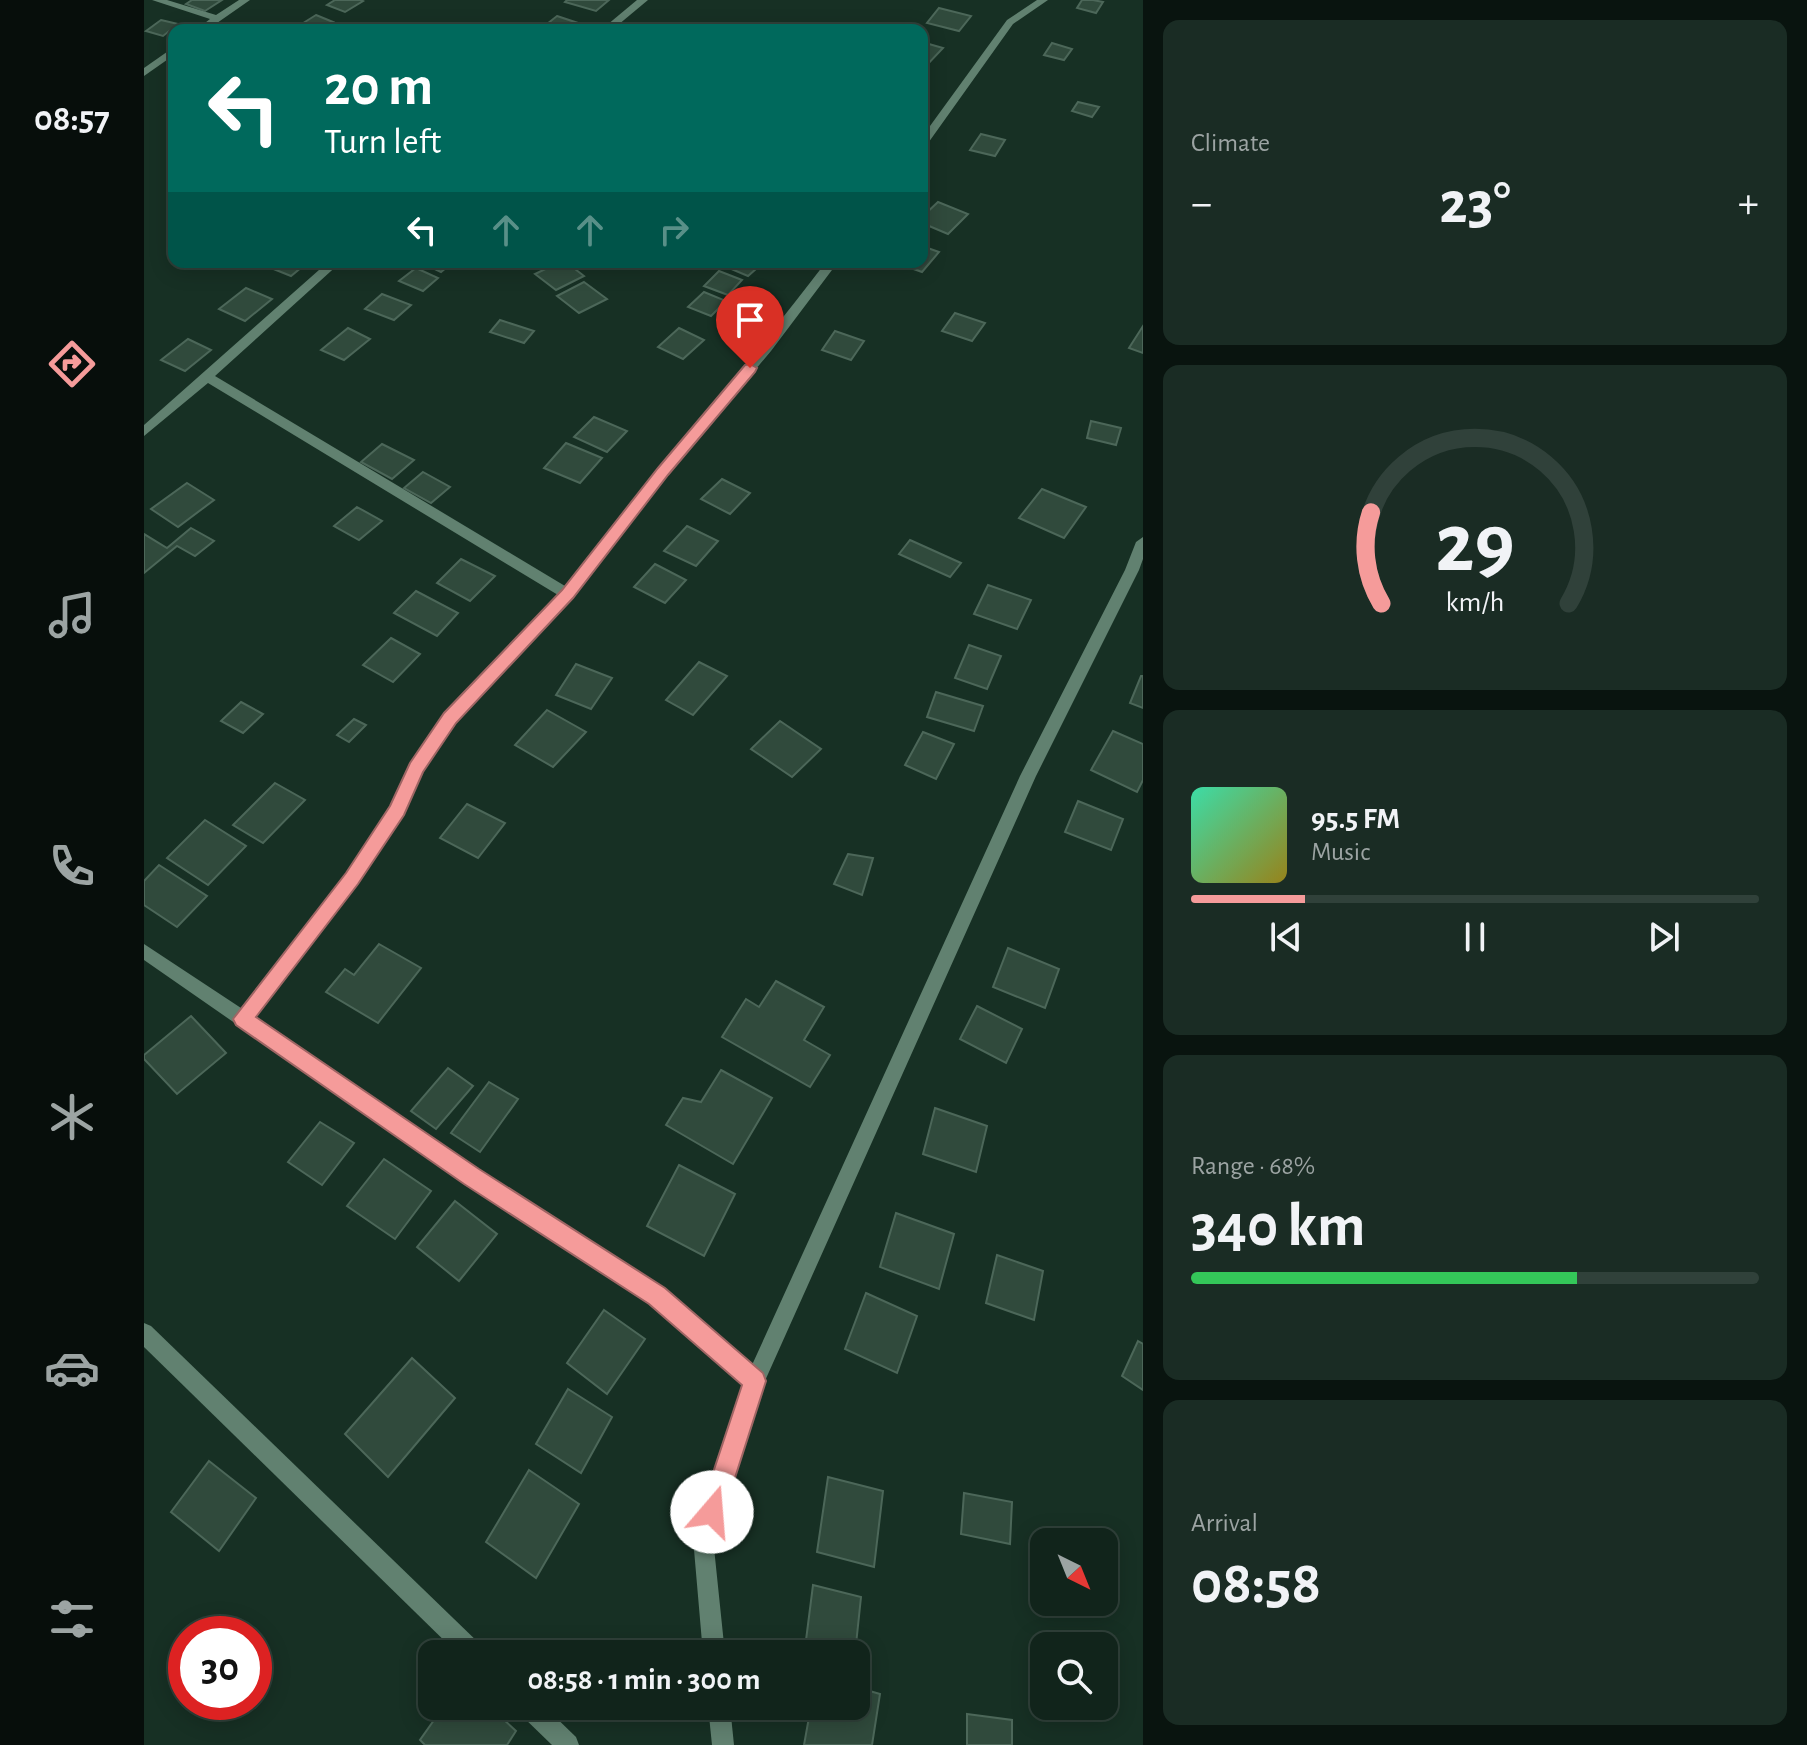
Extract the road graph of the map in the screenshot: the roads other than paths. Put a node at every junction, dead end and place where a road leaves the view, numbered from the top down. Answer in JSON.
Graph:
{"nodes":[{"id":1,"x":157,"y":0,"type":"edge"},
{"id":2,"x":245,"y":0,"type":"edge"},
{"id":3,"x":643,"y":0,"type":"edge"},
{"id":4,"x":1043,"y":0,"type":"edge"},
{"id":5,"x":216,"y":18,"type":"junction"},
{"id":6,"x":208,"y":24,"type":"edge"},
{"id":7,"x":613,"y":24,"type":"edge"},
{"id":8,"x":168,"y":55,"type":"edge"},
{"id":9,"x":144,"y":73,"type":"edge"},
{"id":10,"x":928,"y":136,"type":"edge"},
{"id":11,"x":328,"y":268,"type":"edge"},
{"id":12,"x":827,"y":268,"type":"edge"},
{"id":13,"x":208,"y":377,"type":"junction"},
{"id":14,"x":144,"y":432,"type":"edge"},
{"id":15,"x":1143,"y":542,"type":"edge"},
{"id":16,"x":567,"y":594,"type":"junction"},
{"id":17,"x":144,"y":951,"type":"edge"},
{"id":18,"x":243,"y":1019,"type":"junction"},
{"id":19,"x":144,"y":1333,"type":"edge"},
{"id":20,"x":755,"y":1381,"type":"junction"},
{"id":21,"x":460,"y":1640,"type":"edge"},
{"id":22,"x":713,"y":1640,"type":"edge"},
{"id":23,"x":542,"y":1720,"type":"edge"},
{"id":24,"x":720,"y":1720,"type":"edge"},
{"id":25,"x":568,"y":1745,"type":"edge"},
{"id":26,"x":723,"y":1745,"type":"edge"}],
"edges":[{"from":1,"to":5,"type":"street"},
{"from":2,"to":5,"type":"street"},
{"from":3,"to":7,"type":"street"},
{"from":4,"to":10,"type":"street"},
{"from":5,"to":6,"type":"street"},
{"from":8,"to":9,"type":"street"},
{"from":11,"to":13,"type":"street"},
{"from":12,"to":16,"type":"street"},
{"from":13,"to":14,"type":"street"},
{"from":13,"to":16,"type":"street"},
{"from":15,"to":20,"type":"street"},
{"from":16,"to":18,"type":"street"},
{"from":17,"to":18,"type":"street"},
{"from":18,"to":20,"type":"street"},
{"from":19,"to":21,"type":"street"},
{"from":20,"to":22,"type":"street"},
{"from":23,"to":25,"type":"street"},
{"from":24,"to":26,"type":"street"}]}
